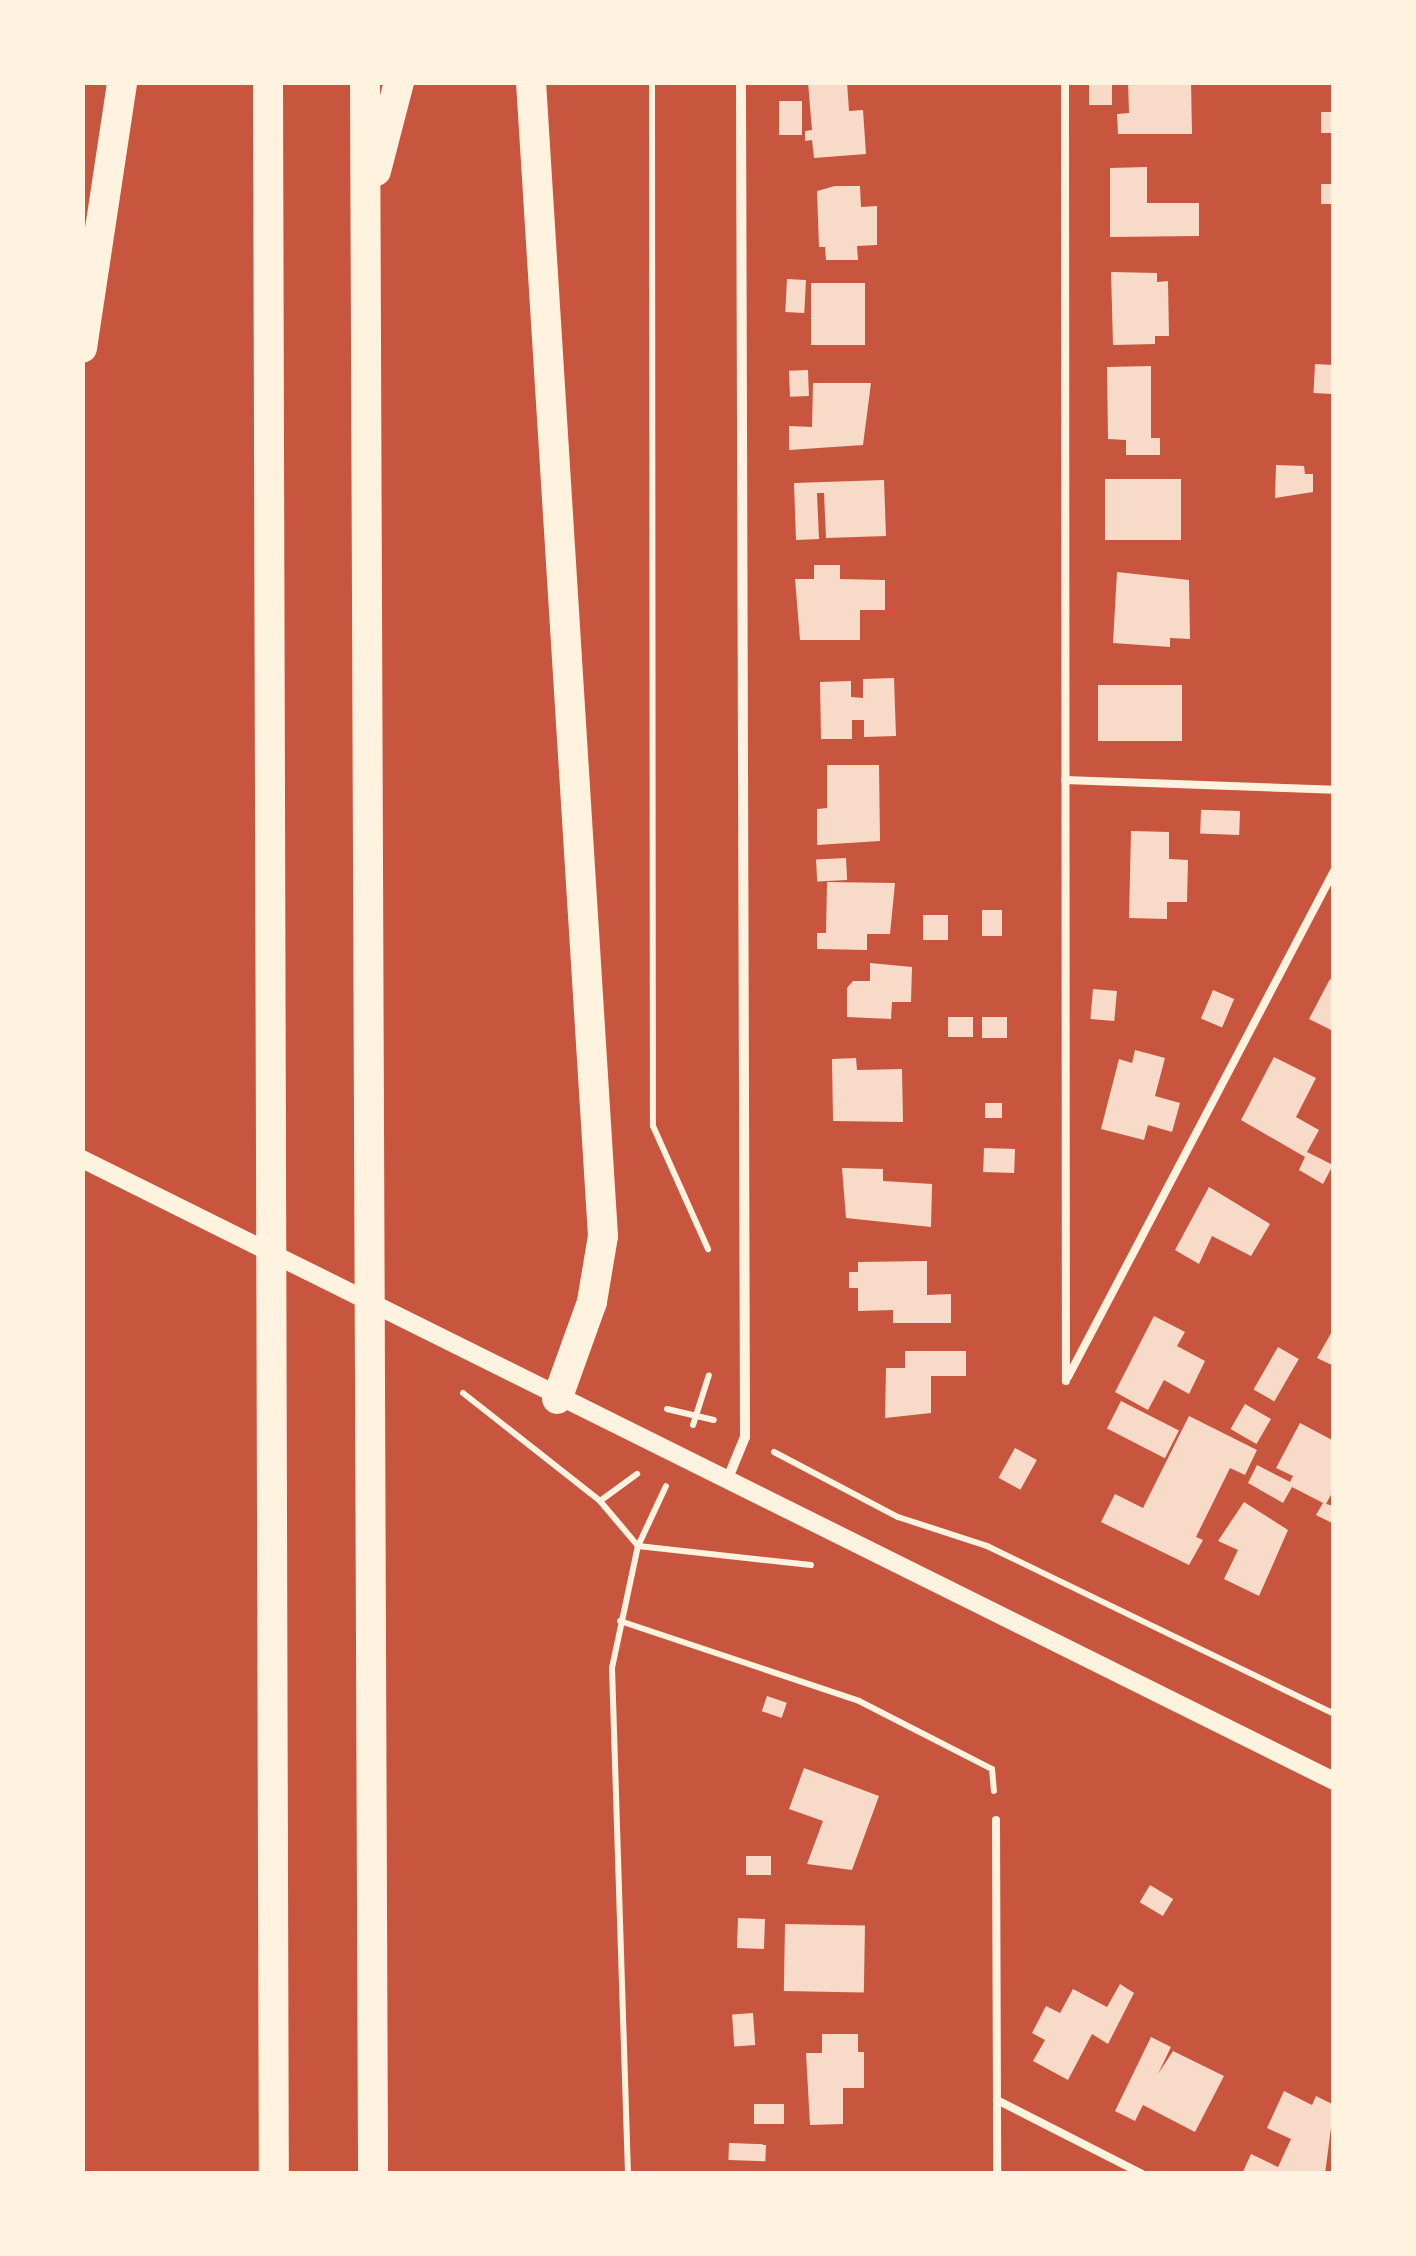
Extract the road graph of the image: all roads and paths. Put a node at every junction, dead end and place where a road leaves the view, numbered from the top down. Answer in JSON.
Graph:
{"nodes":[{"id":1,"x":122,"y":82,"type":"edge"},
{"id":2,"x":268,"y":82,"type":"edge"},
{"id":3,"x":366,"y":82,"type":"edge"},
{"id":4,"x":399,"y":82,"type":"edge"},
{"id":5,"x":532,"y":82,"type":"edge"},
{"id":6,"x":652,"y":82,"type":"edge"},
{"id":7,"x":740,"y":82,"type":"edge"},
{"id":8,"x":1065,"y":82,"type":"edge"},
{"id":9,"x":366,"y":212,"type":"junction"},
{"id":10,"x":82,"y":348,"type":"edge"},
{"id":11,"x":1065,"y":780,"type":"junction"},
{"id":12,"x":1334,"y":790,"type":"edge"},
{"id":13,"x":1334,"y":871,"type":"edge"},
{"id":14,"x":82,"y":1160,"type":"edge"},
{"id":15,"x":711,"y":1268,"type":"dead end"},
{"id":16,"x":712,"y":1364,"type":"dead end"},
{"id":17,"x":456,"y":1387,"type":"dead end"},
{"id":18,"x":706,"y":1388,"type":"dead end"},
{"id":19,"x":557,"y":1399,"type":"junction"},
{"id":20,"x":698,"y":1412,"type":"dead end"},
{"id":21,"x":745,"y":1437,"type":"junction"},
{"id":22,"x":726,"y":1484,"type":"junction"},
{"id":23,"x":658,"y":1503,"type":"dead end"},
{"id":24,"x":638,"y":1546,"type":"junction"},
{"id":25,"x":827,"y":1567,"type":"dead end"},
{"id":26,"x":620,"y":1620,"type":"junction"},
{"id":27,"x":1334,"y":1714,"type":"edge"},
{"id":28,"x":1334,"y":1781,"type":"edge"},
{"id":29,"x":996,"y":1820,"type":"joint"},
{"id":30,"x":997,"y":2100,"type":"junction"},
{"id":31,"x":274,"y":2174,"type":"edge"},
{"id":32,"x":372,"y":2174,"type":"edge"},
{"id":33,"x":628,"y":2174,"type":"edge"},
{"id":34,"x":997,"y":2174,"type":"edge"},
{"id":35,"x":1142,"y":2174,"type":"edge"}],
"edges":[{"from":1,"to":10,"type":"highway"},
{"from":2,"to":31,"type":"highway"},
{"from":3,"to":9,"type":"highway"},
{"from":4,"to":9,"type":"highway"},
{"from":5,"to":19,"type":"highway"},
{"from":6,"to":15,"type":"path"},
{"from":7,"to":21,"type":"street"},
{"from":8,"to":11,"type":"lane"},
{"from":9,"to":32,"type":"highway"},
{"from":11,"to":12,"type":"lane"},
{"from":11,"to":13,"type":"lane"},
{"from":14,"to":19,"type":"street"},
{"from":16,"to":18,"type":"path"},
{"from":17,"to":24,"type":"path"},
{"from":19,"to":22,"type":"street"},
{"from":20,"to":21,"type":"path"},
{"from":21,"to":22,"type":"street"},
{"from":21,"to":27,"type":"path"},
{"from":22,"to":28,"type":"street"},
{"from":23,"to":24,"type":"path"},
{"from":24,"to":25,"type":"path"},
{"from":24,"to":26,"type":"path"},
{"from":26,"to":29,"type":"path"},
{"from":26,"to":33,"type":"path"},
{"from":29,"to":30,"type":"lane"},
{"from":30,"to":34,"type":"lane"},
{"from":30,"to":35,"type":"lane"}]}
